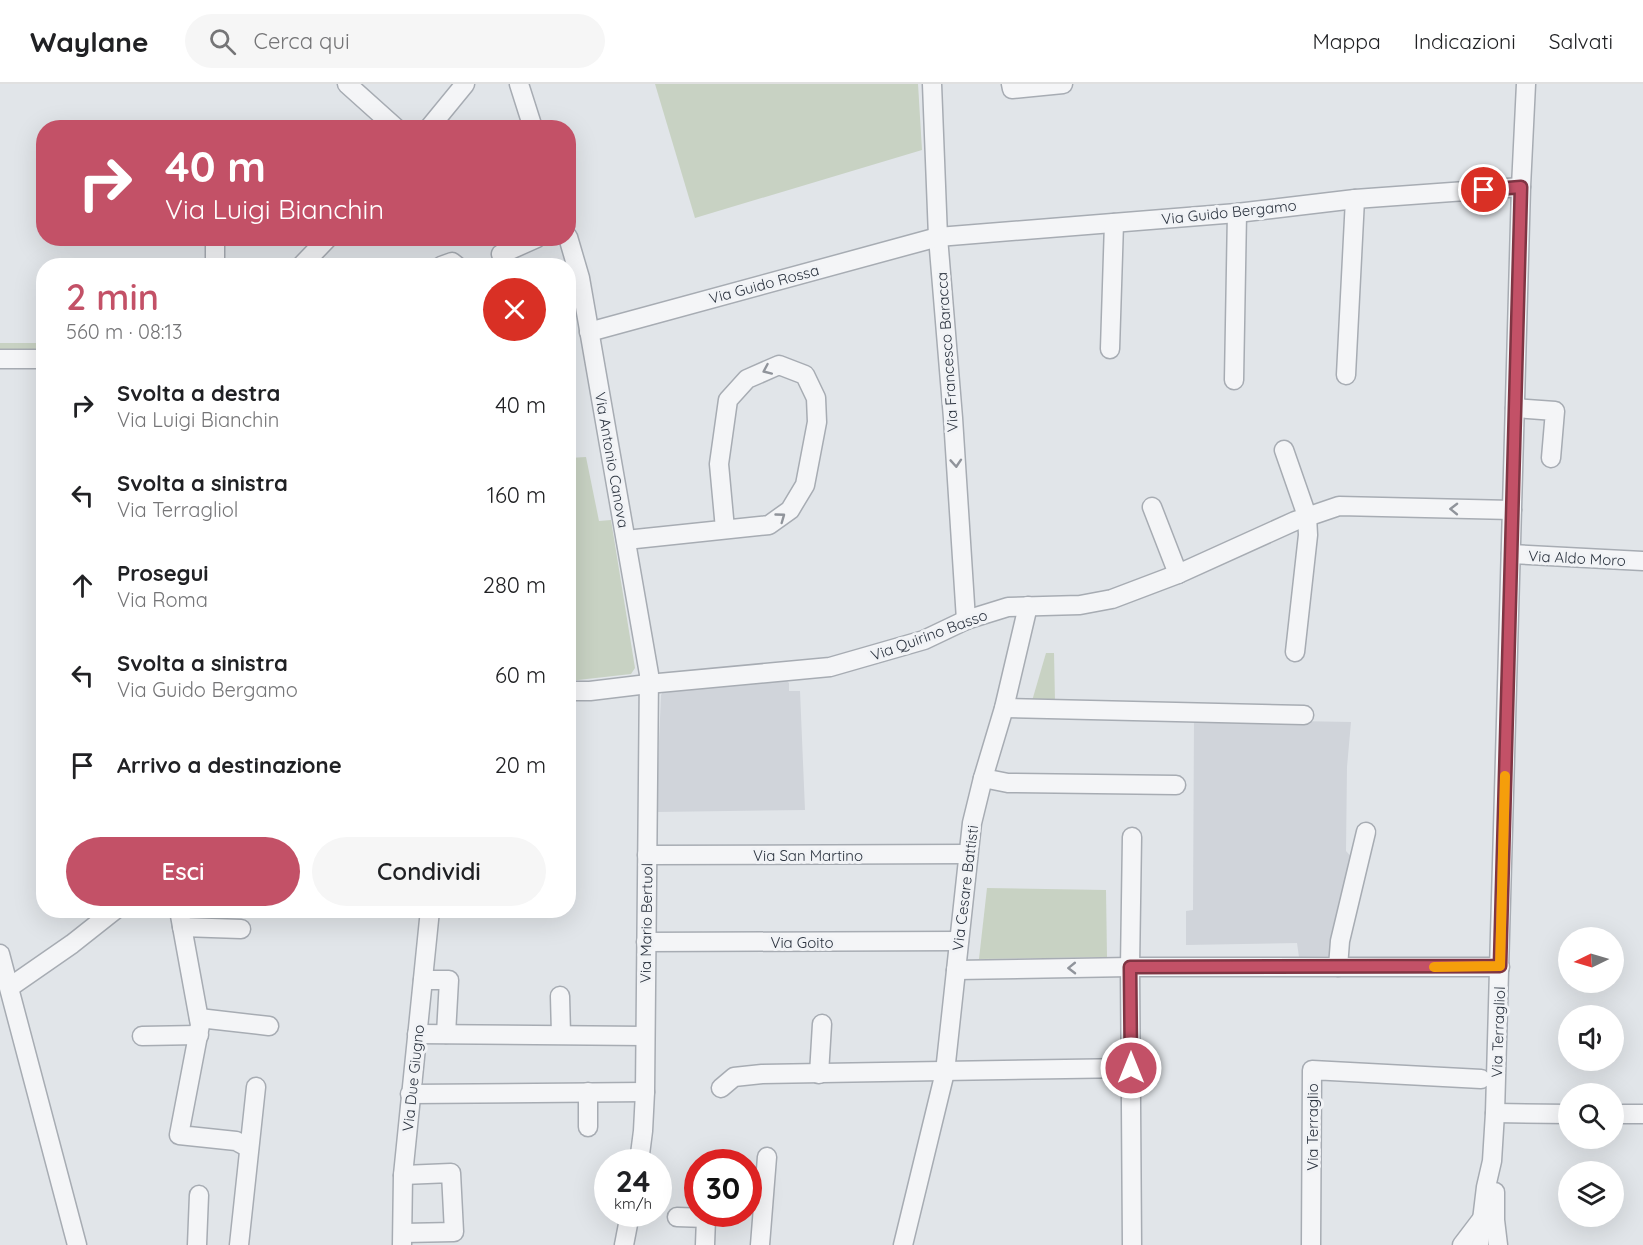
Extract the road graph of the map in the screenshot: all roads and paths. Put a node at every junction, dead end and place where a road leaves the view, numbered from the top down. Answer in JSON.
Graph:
{"nodes":[{"id":1,"x":347,"y":84,"type":"edge"},
{"id":2,"x":465,"y":84,"type":"edge"},
{"id":3,"x":519,"y":84,"type":"edge"},
{"id":4,"x":932,"y":84,"type":"edge"},
{"id":5,"x":1011,"y":84,"type":"edge"},
{"id":6,"x":1063,"y":84,"type":"edge"},
{"id":7,"x":1526,"y":84,"type":"edge"},
{"id":8,"x":387,"y":120,"type":"edge"},
{"id":9,"x":436,"y":120,"type":"edge"},
{"id":10,"x":530,"y":120,"type":"edge"},
{"id":11,"x":1521,"y":187,"type":"junction"},
{"id":12,"x":1354,"y":200,"type":"junction"},
{"id":13,"x":1237,"y":213,"type":"junction"},
{"id":14,"x":1114,"y":223,"type":"junction"},
{"id":15,"x":938,"y":237,"type":"junction"},
{"id":16,"x":320,"y":246,"type":"edge"},
{"id":17,"x":519,"y":246,"type":"edge"},
{"id":18,"x":501,"y":254,"type":"dead end"},
{"id":19,"x":309,"y":258,"type":"edge"},
{"id":20,"x":576,"y":264,"type":"edge"},
{"id":21,"x":589,"y":332,"type":"junction"},
{"id":22,"x":1110,"y":350,"type":"dead end"},
{"id":23,"x":0,"y":359,"type":"edge"},
{"id":24,"x":36,"y":359,"type":"edge"},
{"id":25,"x":1346,"y":375,"type":"dead end"},
{"id":26,"x":1234,"y":380,"type":"dead end"},
{"id":27,"x":1515,"y":408,"type":"junction"},
{"id":28,"x":1284,"y":450,"type":"dead end"},
{"id":29,"x":1551,"y":458,"type":"dead end"},
{"id":30,"x":1152,"y":507,"type":"dead end"},
{"id":31,"x":1512,"y":510,"type":"junction"},
{"id":32,"x":1307,"y":516,"type":"junction"},
{"id":33,"x":725,"y":529,"type":"junction"},
{"id":34,"x":626,"y":540,"type":"junction"},
{"id":35,"x":1511,"y":554,"type":"junction"},
{"id":36,"x":1643,"y":561,"type":"edge"},
{"id":37,"x":1178,"y":574,"type":"junction"},
{"id":38,"x":1028,"y":606,"type":"junction"},
{"id":39,"x":966,"y":620,"type":"junction"},
{"id":40,"x":1296,"y":652,"type":"dead end"},
{"id":41,"x":648,"y":684,"type":"junction"},
{"id":42,"x":576,"y":691,"type":"edge"},
{"id":43,"x":1004,"y":708,"type":"junction"},
{"id":44,"x":1304,"y":715,"type":"dead end"},
{"id":45,"x":982,"y":778,"type":"junction"},
{"id":46,"x":1176,"y":785,"type":"dead end"},
{"id":47,"x":1366,"y":832,"type":"dead end"},
{"id":48,"x":1132,"y":837,"type":"dead end"},
{"id":49,"x":968,"y":854,"type":"junction"},
{"id":50,"x":647,"y":855,"type":"junction"},
{"id":51,"x":105,"y":918,"type":"edge"},
{"id":52,"x":429,"y":918,"type":"edge"},
{"id":53,"x":181,"y":919,"type":"edge"},
{"id":54,"x":241,"y":929,"type":"dead end"},
{"id":55,"x":959,"y":941,"type":"junction"},
{"id":56,"x":646,"y":942,"type":"junction"},
{"id":57,"x":0,"y":954,"type":"edge"},
{"id":58,"x":1500,"y":966,"type":"junction"},
{"id":59,"x":1130,"y":967,"type":"junction"},
{"id":60,"x":1338,"y":967,"type":"junction"},
{"id":61,"x":956,"y":970,"type":"junction"},
{"id":62,"x":423,"y":980,"type":"junction"},
{"id":63,"x":10,"y":987,"type":"junction"},
{"id":64,"x":560,"y":996,"type":"dead end"},
{"id":65,"x":822,"y":1024,"type":"dead end"},
{"id":66,"x":199,"y":1026,"type":"junction"},
{"id":67,"x":269,"y":1026,"type":"dead end"},
{"id":68,"x":417,"y":1034,"type":"junction"},
{"id":69,"x":446,"y":1034,"type":"junction"},
{"id":70,"x":561,"y":1034,"type":"junction"},
{"id":71,"x":142,"y":1036,"type":"dead end"},
{"id":72,"x":645,"y":1036,"type":"junction"},
{"id":73,"x":1131,"y":1068,"type":"junction"},
{"id":74,"x":945,"y":1072,"type":"junction"},
{"id":75,"x":819,"y":1074,"type":"junction"},
{"id":76,"x":1481,"y":1079,"type":"dead end"},
{"id":77,"x":256,"y":1087,"type":"dead end"},
{"id":78,"x":722,"y":1088,"type":"dead end"},
{"id":79,"x":588,"y":1092,"type":"junction"},
{"id":80,"x":645,"y":1092,"type":"junction"},
{"id":81,"x":410,"y":1094,"type":"junction"},
{"id":82,"x":1495,"y":1113,"type":"junction"},
{"id":83,"x":1558,"y":1114,"type":"edge"},
{"id":84,"x":1624,"y":1114,"type":"edge"},
{"id":85,"x":1643,"y":1114,"type":"edge"},
{"id":86,"x":588,"y":1127,"type":"dead end"},
{"id":87,"x":249,"y":1148,"type":"junction"},
{"id":88,"x":641,"y":1149,"type":"edge"},
{"id":89,"x":767,"y":1157,"type":"dead end"},
{"id":90,"x":1492,"y":1161,"type":"junction"},
{"id":91,"x":403,"y":1175,"type":"junction"},
{"id":92,"x":200,"y":1195,"type":"dead end"},
{"id":93,"x":677,"y":1217,"type":"dead end"},
{"id":94,"x":1482,"y":1219,"type":"junction"},
{"id":95,"x":627,"y":1227,"type":"edge"},
{"id":96,"x":403,"y":1239,"type":"edge"},
{"id":97,"x":1492,"y":1244,"type":"edge"},
{"id":98,"x":77,"y":1245,"type":"edge"},
{"id":99,"x":196,"y":1245,"type":"edge"},
{"id":100,"x":239,"y":1245,"type":"edge"},
{"id":101,"x":624,"y":1245,"type":"edge"},
{"id":102,"x":705,"y":1245,"type":"edge"},
{"id":103,"x":760,"y":1245,"type":"edge"},
{"id":104,"x":903,"y":1245,"type":"edge"},
{"id":105,"x":1132,"y":1245,"type":"edge"},
{"id":106,"x":1311,"y":1245,"type":"edge"},
{"id":107,"x":1462,"y":1245,"type":"edge"}],
"edges":[{"from":1,"to":8,"type":"street"},
{"from":2,"to":9,"type":"street"},
{"from":3,"to":10,"type":"street"},
{"from":4,"to":15,"type":"street","name":"Via Francesco Baracca"},
{"from":5,"to":6,"type":"street"},
{"from":7,"to":11,"type":"street","name":"Via Terragliol"},
{"from":11,"to":12,"type":"street","name":"Via Guido Bergamo"},
{"from":11,"to":27,"type":"street","name":"Via Terragliol"},
{"from":12,"to":13,"type":"street","name":"Via Guido Bergamo"},
{"from":12,"to":25,"type":"street"},
{"from":13,"to":14,"type":"street","name":"Via Guido Bergamo"},
{"from":13,"to":26,"type":"street"},
{"from":14,"to":15,"type":"street","name":"Via Guido Bergamo"},
{"from":14,"to":22,"type":"street"},
{"from":15,"to":21,"type":"street","name":"Via Guido Rossa"},
{"from":15,"to":39,"type":"street","name":"Via Francesco Baracca","one_way":true},
{"from":16,"to":19,"type":"street"},
{"from":17,"to":18,"type":"street"},
{"from":20,"to":21,"type":"street","name":"Via Antonio Canova"},
{"from":21,"to":34,"type":"street","name":"Via Antonio Canova"},
{"from":23,"to":24,"type":"street"},
{"from":27,"to":29,"type":"street"},
{"from":27,"to":31,"type":"street","name":"Via Terragliol"},
{"from":28,"to":32,"type":"street"},
{"from":30,"to":37,"type":"street"},
{"from":31,"to":32,"type":"street","name":"Via Quirino Basso","one_way":true},
{"from":31,"to":35,"type":"street","name":"Via Terragliol"},
{"from":32,"to":37,"type":"street","name":"Via Quirino Basso"},
{"from":32,"to":40,"type":"street"},
{"from":33,"to":33,"type":"street","one_way":true},
{"from":33,"to":34,"type":"street"},
{"from":34,"to":41,"type":"street","name":"Via Antonio Canova"},
{"from":35,"to":36,"type":"street","name":"Via Aldo Moro"},
{"from":35,"to":58,"type":"street","name":"Via Terragliol"},
{"from":37,"to":38,"type":"street","name":"Via Quirino Basso"},
{"from":38,"to":39,"type":"street","name":"Via Quirino Basso"},
{"from":38,"to":43,"type":"street","name":"Via Cesare Battisti"},
{"from":39,"to":41,"type":"street","name":"Via Quirino Basso"},
{"from":41,"to":42,"type":"street","name":"Via Quirino Basso"},
{"from":41,"to":50,"type":"street","name":"Via Mario Bertuol"},
{"from":43,"to":44,"type":"street"},
{"from":43,"to":45,"type":"street","name":"Via Cesare Battisti"},
{"from":45,"to":46,"type":"street"},
{"from":45,"to":49,"type":"street","name":"Via Cesare Battisti"},
{"from":47,"to":60,"type":"street"},
{"from":48,"to":59,"type":"street"},
{"from":49,"to":50,"type":"street","name":"Via San Martino"},
{"from":49,"to":55,"type":"street","name":"Via Cesare Battisti"},
{"from":50,"to":56,"type":"street","name":"Via Mario Bertuol"},
{"from":51,"to":63,"type":"street"},
{"from":52,"to":62,"type":"street","name":"Via Due Giugno"},
{"from":53,"to":54,"type":"street"},
{"from":53,"to":66,"type":"street"},
{"from":55,"to":56,"type":"street","name":"Via Goito"},
{"from":55,"to":61,"type":"street","name":"Via Cesare Battisti"},
{"from":56,"to":72,"type":"street","name":"Via Mario Bertuol"},
{"from":57,"to":63,"type":"street"},
{"from":58,"to":60,"type":"street"},
{"from":58,"to":82,"type":"street","name":"Via Terragliol"},
{"from":59,"to":60,"type":"street"},
{"from":59,"to":61,"type":"street","one_way":true},
{"from":59,"to":73,"type":"street"},
{"from":61,"to":74,"type":"street","name":"Via Cesare Battisti"},
{"from":62,"to":68,"type":"street","name":"Via Due Giugno"},
{"from":62,"to":69,"type":"street"},
{"from":63,"to":98,"type":"street"},
{"from":64,"to":70,"type":"street"},
{"from":65,"to":75,"type":"street"},
{"from":66,"to":67,"type":"street"},
{"from":66,"to":71,"type":"street"},
{"from":66,"to":87,"type":"street"},
{"from":68,"to":69,"type":"street"},
{"from":68,"to":81,"type":"street","name":"Via Due Giugno"},
{"from":69,"to":70,"type":"street"},
{"from":70,"to":72,"type":"street"},
{"from":72,"to":80,"type":"street","name":"Via Mario Bertuol"},
{"from":73,"to":74,"type":"street"},
{"from":73,"to":105,"type":"street"},
{"from":74,"to":75,"type":"street"},
{"from":74,"to":104,"type":"street","name":"Via Cesare Battisti"},
{"from":75,"to":78,"type":"street"},
{"from":76,"to":106,"type":"street","name":"Via Terraglio"},
{"from":77,"to":87,"type":"street"},
{"from":79,"to":80,"type":"street"},
{"from":79,"to":81,"type":"street"},
{"from":79,"to":86,"type":"street"},
{"from":80,"to":88,"type":"street","name":"Via Mario Bertuol"},
{"from":81,"to":91,"type":"street","name":"Via Due Giugno"},
{"from":82,"to":83,"type":"street"},
{"from":82,"to":90,"type":"street","name":"Via Terragliol"},
{"from":84,"to":85,"type":"street"},
{"from":87,"to":100,"type":"street"},
{"from":89,"to":103,"type":"street"},
{"from":90,"to":94,"type":"street","name":"Via Terragliol"},
{"from":90,"to":97,"type":"street","name":"Via Terragliol"},
{"from":91,"to":96,"type":"street","name":"Via Due Giugno"},
{"from":91,"to":96,"type":"street"},
{"from":92,"to":99,"type":"street"},
{"from":93,"to":102,"type":"street"},
{"from":94,"to":97,"type":"street","name":"Via Terragliol"},
{"from":94,"to":107,"type":"street","name":"Via Terragliol"},
{"from":95,"to":101,"type":"street"}]}
